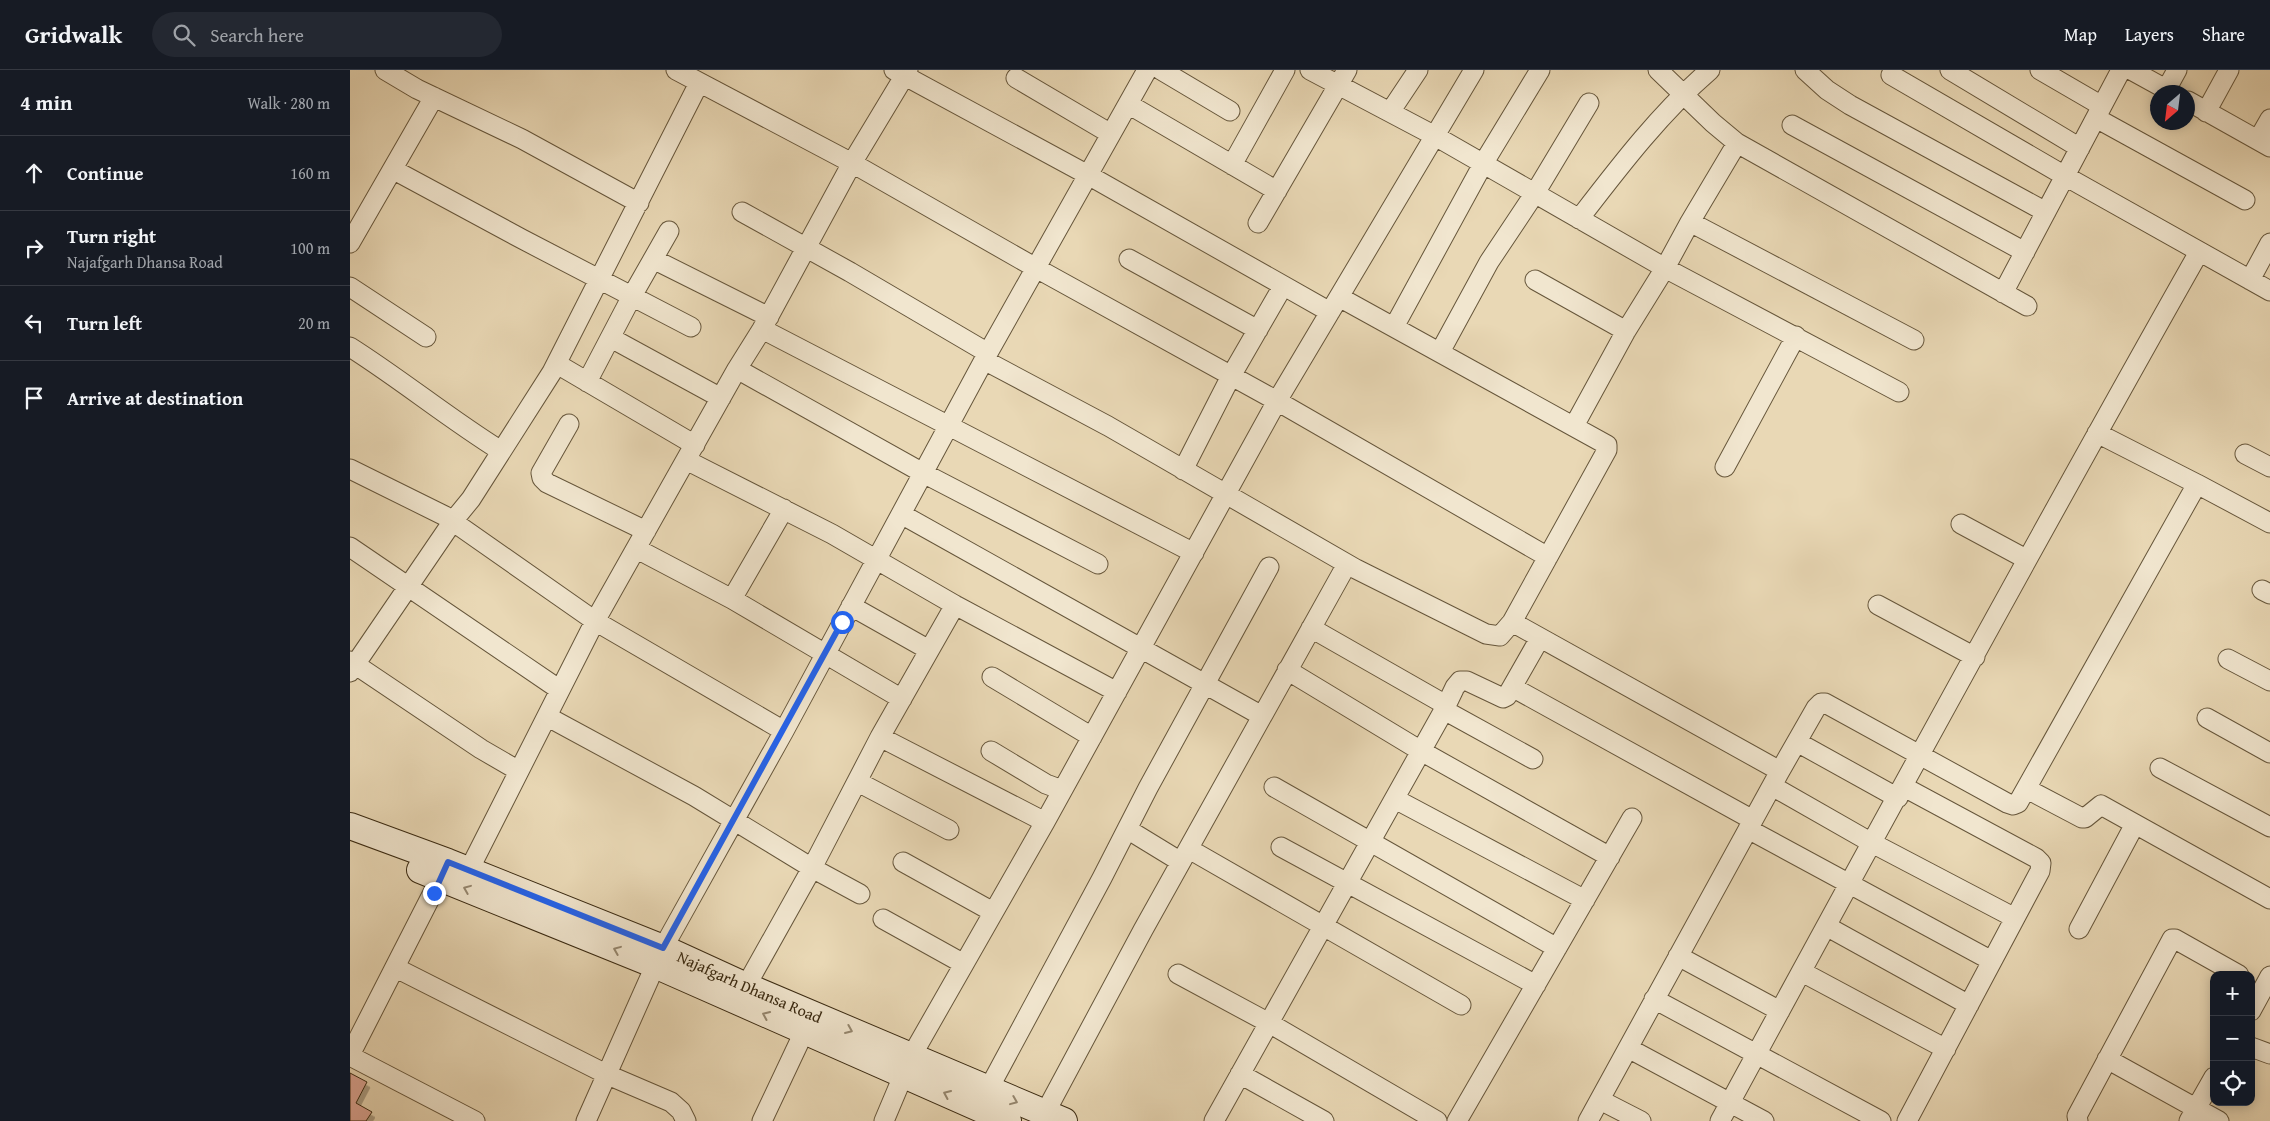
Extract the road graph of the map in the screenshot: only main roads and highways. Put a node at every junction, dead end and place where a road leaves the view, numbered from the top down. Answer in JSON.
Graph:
{"nodes":[{"id":1,"x":350,"y":826,"type":"edge"},
{"id":2,"x":350,"y":843,"type":"edge"},
{"id":3,"x":453,"y":870,"type":"junction"},
{"id":4,"x":659,"y":956,"type":"junction"},
{"id":5,"x":907,"y":1067,"type":"junction"},
{"id":6,"x":1054,"y":1117,"type":"edge"},
{"id":7,"x":1008,"y":1121,"type":"edge"}],
"edges":[{"from":1,"to":3,"type":"main road","name":"Najafgarh Dhansa Road"},
{"from":2,"to":3,"type":"main road","name":"Najafgarh Dhansa Road"},
{"from":3,"to":4,"type":"main road","name":"Najafgarh Dhansa Road"},
{"from":4,"to":5,"type":"main road","name":"Najafgarh Dhansa Road","one_way":true},
{"from":5,"to":4,"type":"main road","name":"Najafgarh Dhansa Road","one_way":true},
{"from":5,"to":6,"type":"main road","name":"Najafgarh Dhansa Road","one_way":true},
{"from":7,"to":5,"type":"main road","name":"Najafgarh Dhansa Road","one_way":true}]}
